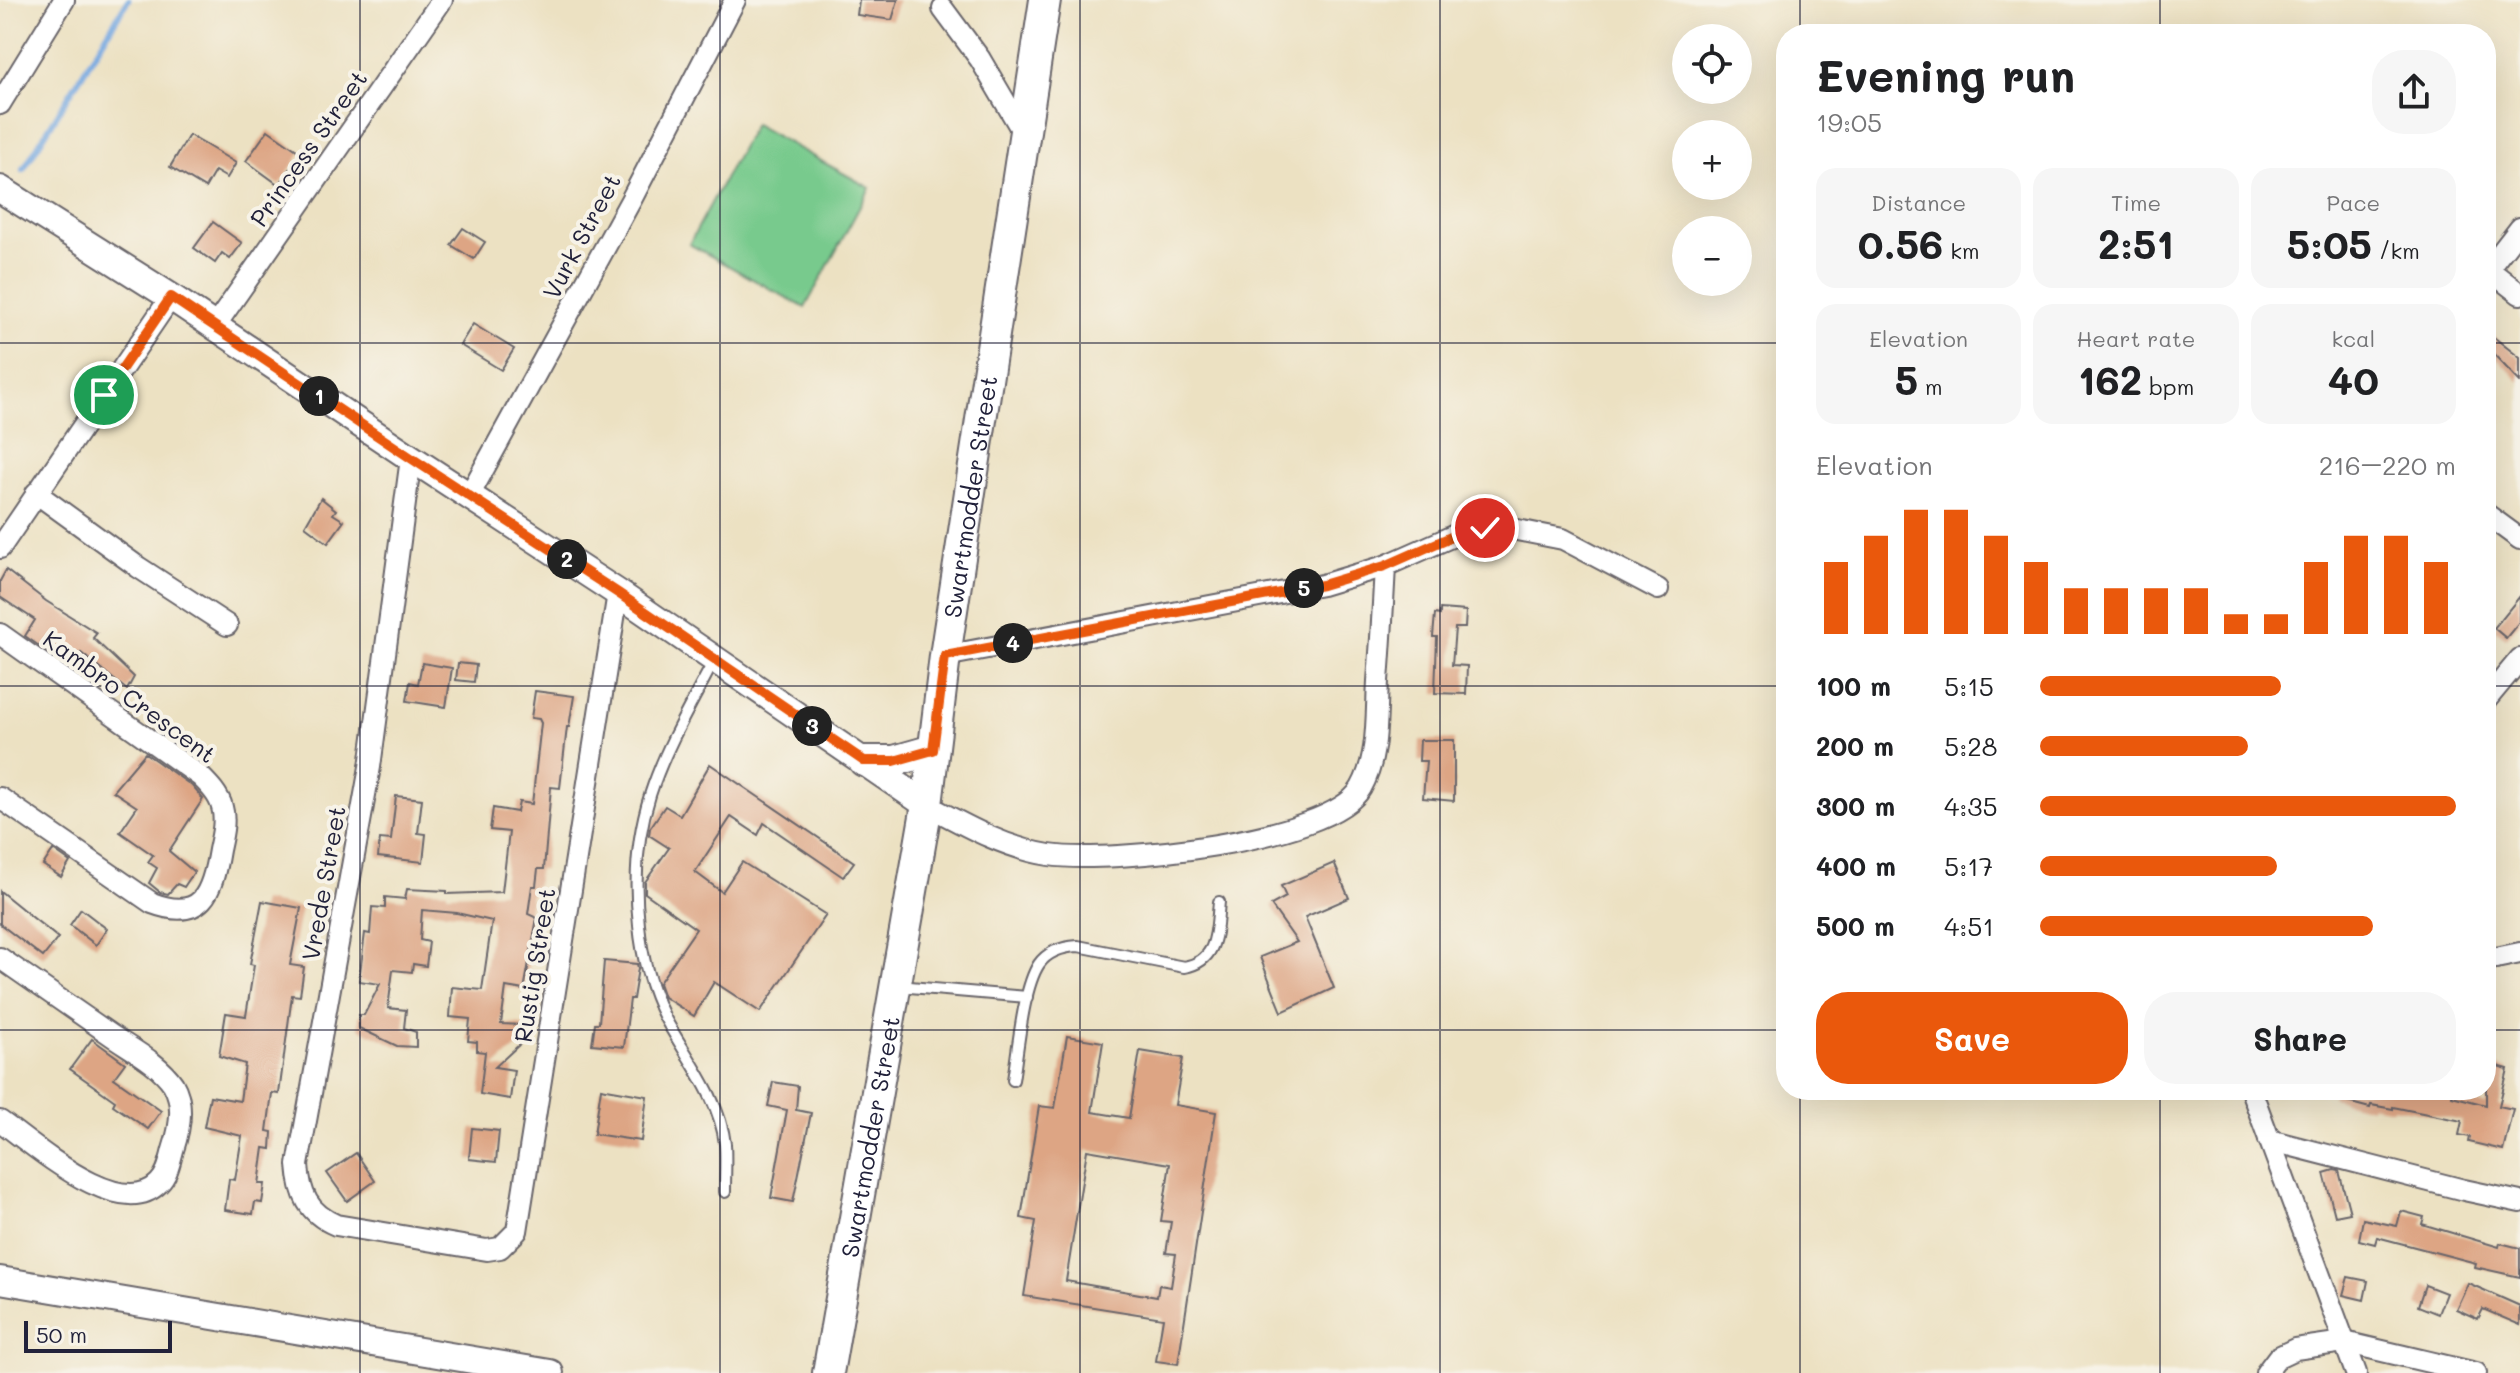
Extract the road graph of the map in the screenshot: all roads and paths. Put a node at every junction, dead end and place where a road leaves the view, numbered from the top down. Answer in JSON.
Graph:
{"nodes":[{"id":1,"x":64,"y":0,"type":"edge"},
{"id":2,"x":442,"y":0,"type":"edge"},
{"id":3,"x":735,"y":0,"type":"edge"},
{"id":4,"x":1045,"y":0,"type":"edge"},
{"id":5,"x":943,"y":9,"type":"dead end"},
{"id":6,"x":0,"y":104,"type":"edge"},
{"id":7,"x":1024,"y":134,"type":"junction"},
{"id":8,"x":0,"y":189,"type":"edge"},
{"id":9,"x":2520,"y":228,"type":"edge"},
{"id":10,"x":2496,"y":259,"type":"edge"},
{"id":11,"x":2496,"y":277,"type":"edge"},
{"id":12,"x":2520,"y":294,"type":"edge"},
{"id":13,"x":171,"y":297,"type":"junction"},
{"id":14,"x":215,"y":326,"type":"junction"},
{"id":15,"x":411,"y":458,"type":"junction"},
{"id":16,"x":36,"y":493,"type":"junction"},
{"id":17,"x":470,"y":494,"type":"junction"},
{"id":18,"x":2496,"y":521,"type":"edge"},
{"id":19,"x":2520,"y":539,"type":"edge"},
{"id":20,"x":0,"y":548,"type":"edge"},
{"id":21,"x":1385,"y":566,"type":"junction"},
{"id":22,"x":1658,"y":589,"type":"dead end"},
{"id":23,"x":618,"y":593,"type":"junction"},
{"id":24,"x":227,"y":625,"type":"dead end"},
{"id":25,"x":0,"y":634,"type":"edge"},
{"id":26,"x":945,"y":656,"type":"junction"},
{"id":27,"x":715,"y":659,"type":"junction"},
{"id":28,"x":2520,"y":659,"type":"edge"},
{"id":29,"x":2496,"y":688,"type":"edge"},
{"id":30,"x":933,"y":750,"type":"junction"},
{"id":31,"x":864,"y":761,"type":"junction"},
{"id":32,"x":0,"y":798,"type":"edge"},
{"id":33,"x":927,"y":805,"type":"junction"},
{"id":34,"x":1219,"y":902,"type":"dead end"},
{"id":35,"x":2520,"y":953,"type":"edge"},
{"id":36,"x":0,"y":958,"type":"edge"},
{"id":37,"x":2496,"y":958,"type":"edge"},
{"id":38,"x":895,"y":986,"type":"junction"},
{"id":39,"x":1027,"y":997,"type":"junction"},
{"id":40,"x":1013,"y":1080,"type":"dead end"},
{"id":41,"x":2255,"y":1100,"type":"edge"},
{"id":42,"x":0,"y":1121,"type":"edge"},
{"id":43,"x":2269,"y":1140,"type":"junction"},
{"id":44,"x":725,"y":1192,"type":"dead end"},
{"id":45,"x":2520,"y":1202,"type":"edge"},
{"id":46,"x":410,"y":1237,"type":"joint"},
{"id":47,"x":0,"y":1280,"type":"edge"},
{"id":48,"x":2344,"y":1342,"type":"junction"},
{"id":49,"x":550,"y":1373,"type":"edge"},
{"id":50,"x":828,"y":1373,"type":"edge"},
{"id":51,"x":2266,"y":1373,"type":"edge"},
{"id":52,"x":2356,"y":1373,"type":"edge"},
{"id":53,"x":2476,"y":1373,"type":"edge"}],
"edges":[{"from":1,"to":6,"type":"street"},
{"from":2,"to":14,"type":"street","name":"Princess Street"},
{"from":3,"to":17,"type":"street","name":"Vurk Street"},
{"from":4,"to":7,"type":"main road","name":"Swartmodder Street"},
{"from":5,"to":7,"type":"street"},
{"from":7,"to":26,"type":"main road","name":"Swartmodder Street"},
{"from":8,"to":13,"type":"street"},
{"from":9,"to":10,"type":"street"},
{"from":11,"to":12,"type":"street"},
{"from":13,"to":14,"type":"street"},
{"from":13,"to":16,"type":"street"},
{"from":14,"to":15,"type":"street"},
{"from":15,"to":17,"type":"street"},
{"from":15,"to":46,"type":"street","name":"Vrede Street"},
{"from":16,"to":20,"type":"street"},
{"from":16,"to":24,"type":"street"},
{"from":17,"to":23,"type":"street"},
{"from":18,"to":19,"type":"street"},
{"from":21,"to":22,"type":"street"},
{"from":21,"to":26,"type":"street"},
{"from":21,"to":33,"type":"street"},
{"from":23,"to":27,"type":"street"},
{"from":23,"to":46,"type":"street","name":"Rustig Street"},
{"from":25,"to":32,"type":"street","name":"Kambro Crescent"},
{"from":26,"to":30,"type":"main road","name":"Swartmodder Street"},
{"from":27,"to":31,"type":"street"},
{"from":27,"to":44,"type":"lane"},
{"from":28,"to":29,"type":"street"},
{"from":30,"to":31,"type":"main road"},
{"from":30,"to":33,"type":"main road","name":"Swartmodder Street"},
{"from":31,"to":33,"type":"street"},
{"from":33,"to":38,"type":"main road","name":"Swartmodder Street"},
{"from":34,"to":39,"type":"lane"},
{"from":35,"to":37,"type":"street"},
{"from":36,"to":42,"type":"street"},
{"from":38,"to":39,"type":"lane"},
{"from":38,"to":50,"type":"main road","name":"Swartmodder Street"},
{"from":39,"to":40,"type":"lane"},
{"from":41,"to":43,"type":"street"},
{"from":43,"to":45,"type":"street"},
{"from":43,"to":48,"type":"street"},
{"from":47,"to":49,"type":"street"},
{"from":48,"to":51,"type":"street"},
{"from":48,"to":52,"type":"street"},
{"from":48,"to":53,"type":"street"}]}
